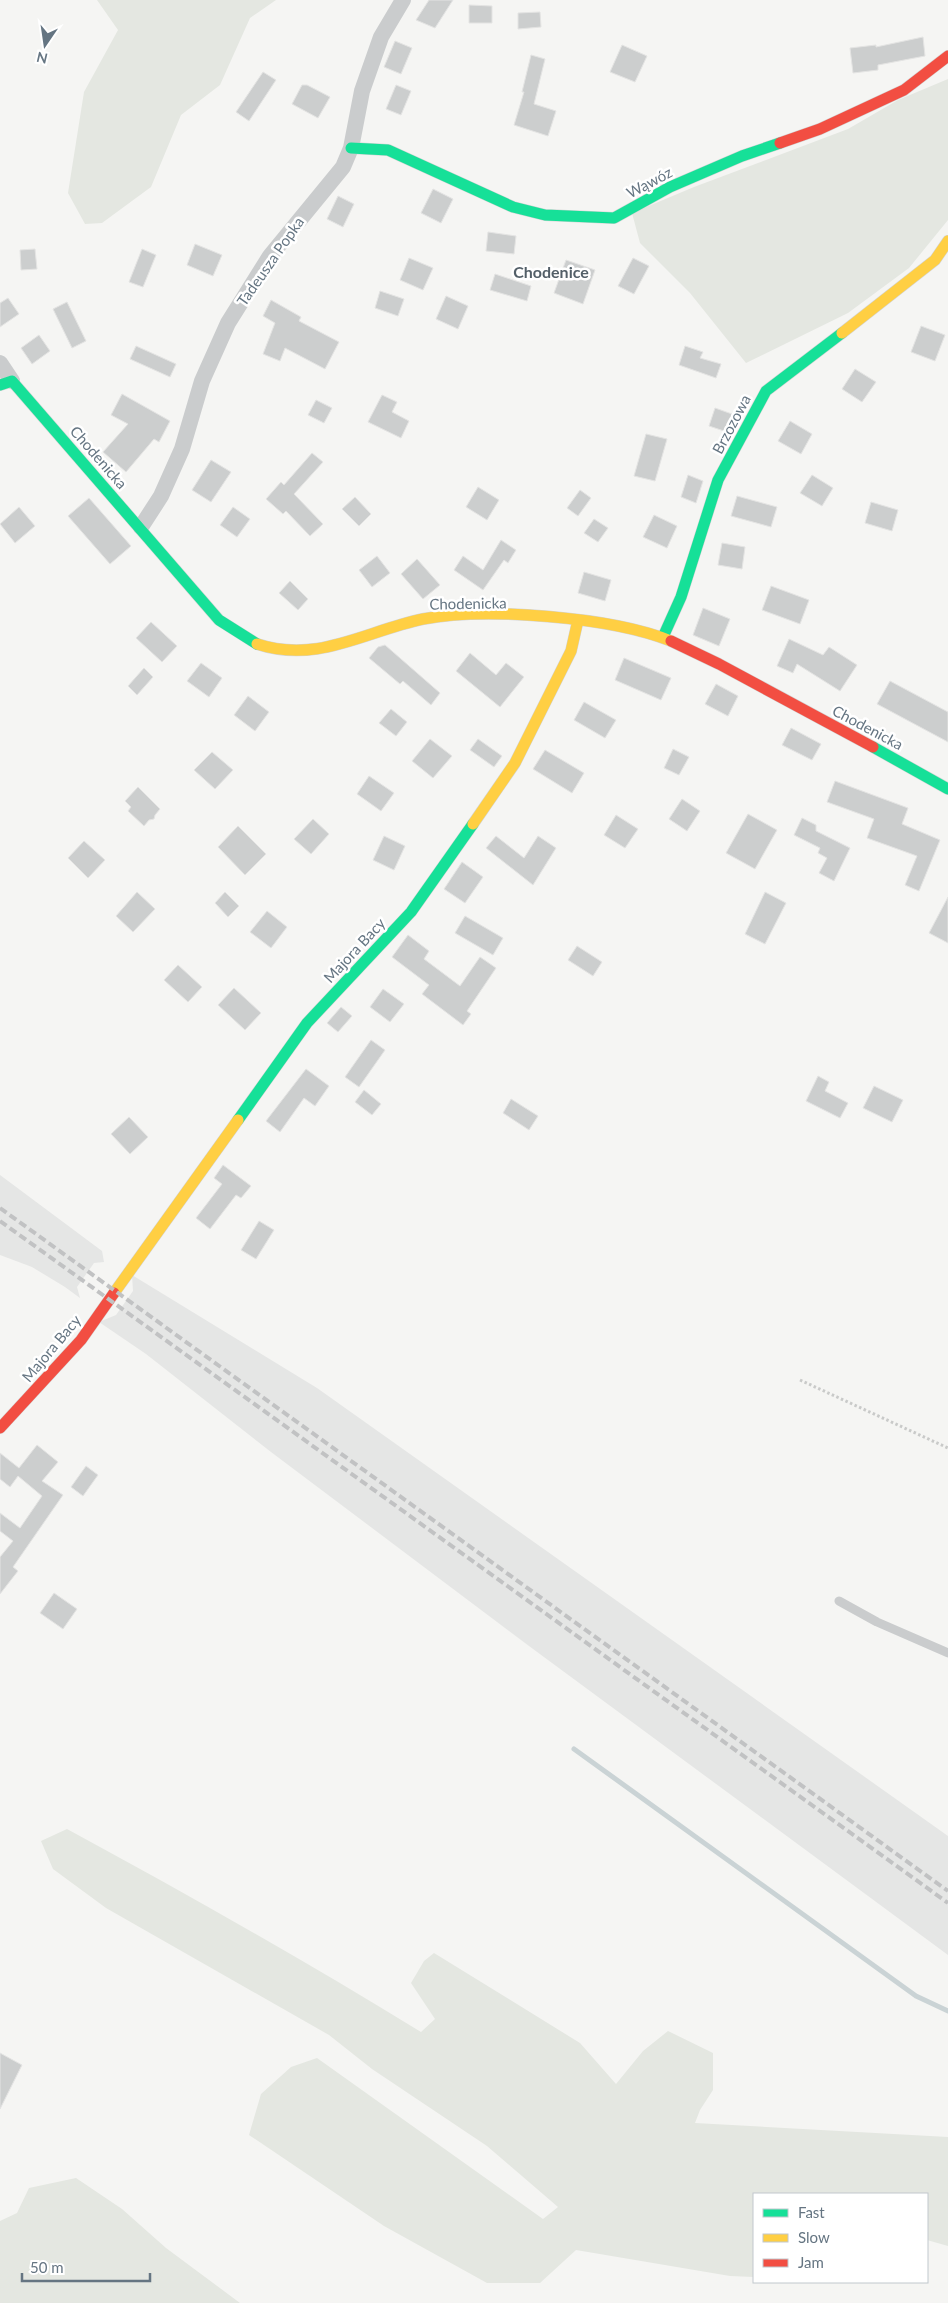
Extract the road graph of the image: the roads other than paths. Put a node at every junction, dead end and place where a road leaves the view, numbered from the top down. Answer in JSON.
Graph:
{"nodes":[{"id":1,"x":402,"y":0,"type":"edge"},
{"id":2,"x":948,"y":56,"type":"edge"},
{"id":3,"x":350,"y":148,"type":"junction"},
{"id":4,"x":948,"y":242,"type":"edge"},
{"id":5,"x":0,"y":363,"type":"edge"},
{"id":6,"x":6,"y":383,"type":"edge"},
{"id":7,"x":140,"y":527,"type":"junction"},
{"id":8,"x":578,"y":620,"type":"junction"},
{"id":9,"x":663,"y":637,"type":"junction"},
{"id":10,"x":948,"y":789,"type":"edge"},
{"id":11,"x":0,"y":1428,"type":"edge"},
{"id":12,"x":839,"y":1601,"type":"dead end"},
{"id":13,"x":948,"y":1653,"type":"edge"}],
"edges":[{"from":1,"to":3,"type":"street","name":"Tadeusza Popka"},
{"from":2,"to":3,"type":"street","name":"Wąwóz"},
{"from":3,"to":7,"type":"street","name":"Tadeusza Popka"},
{"from":4,"to":9,"type":"street","name":"Brzozowa"},
{"from":5,"to":6,"type":"street"},
{"from":6,"to":7,"type":"street","name":"Chodenicka"},
{"from":7,"to":8,"type":"street","name":"Chodenicka"},
{"from":8,"to":9,"type":"street","name":"Chodenicka"},
{"from":8,"to":11,"type":"street","name":"Majora Bacy"},
{"from":9,"to":10,"type":"street","name":"Chodenicka"},
{"from":12,"to":13,"type":"lane"}]}
